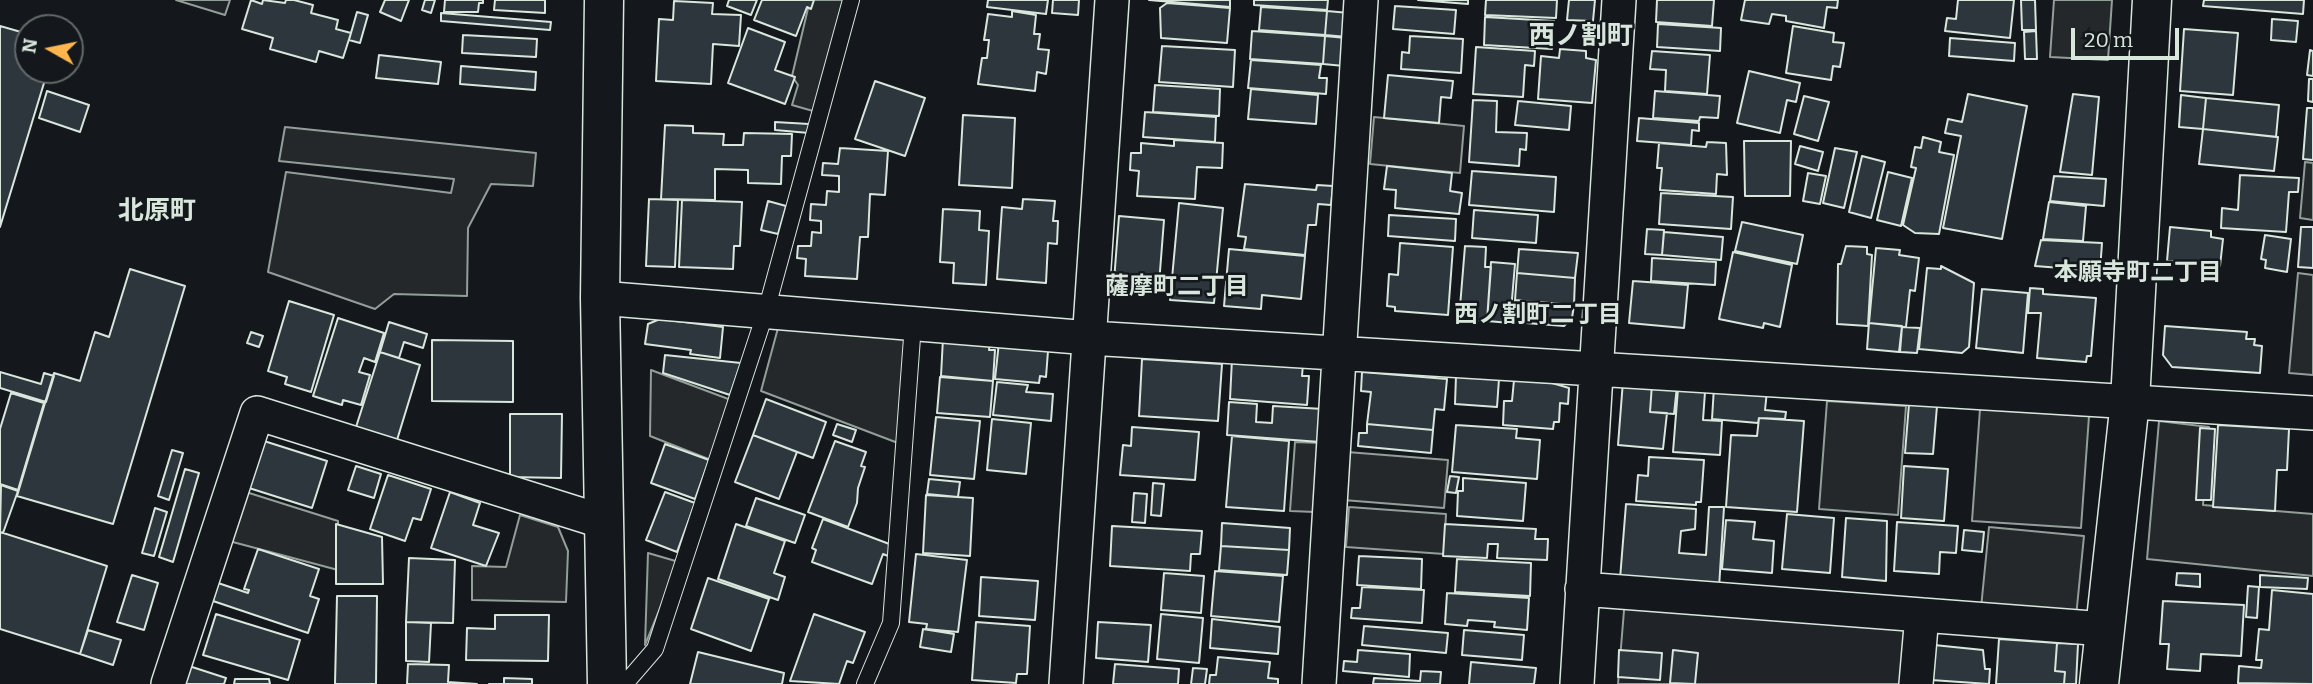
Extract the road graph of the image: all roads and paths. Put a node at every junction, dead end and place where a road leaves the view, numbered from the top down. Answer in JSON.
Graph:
{"nodes":[{"id":1,"x":604,"y":0,"type":"edge"},
{"id":2,"x":850,"y":0,"type":"edge"},
{"id":3,"x":1112,"y":0,"type":"edge"},
{"id":4,"x":1361,"y":0,"type":"edge"},
{"id":5,"x":1619,"y":0,"type":"edge"},
{"id":6,"x":2152,"y":0,"type":"edge"},
{"id":7,"x":600,"y":298,"type":"junction"},
{"id":8,"x":766,"y":311,"type":"junction"},
{"id":9,"x":913,"y":324,"type":"junction"},
{"id":10,"x":1090,"y":338,"type":"junction"},
{"id":11,"x":1339,"y":353,"type":"junction"},
{"id":12,"x":1595,"y":369,"type":"junction"},
{"id":13,"x":2130,"y":401,"type":"junction"},
{"id":14,"x":2313,"y":413,"type":"edge"},
{"id":15,"x":604,"y":522,"type":"junction"},
{"id":16,"x":1583,"y":589,"type":"junction"},
{"id":17,"x":1922,"y":615,"type":"junction"},
{"id":18,"x":2105,"y":629,"type":"junction"},
{"id":19,"x":607,"y":682,"type":"edge"},
{"id":20,"x":168,"y":684,"type":"edge"},
{"id":21,"x":865,"y":684,"type":"edge"},
{"id":22,"x":1066,"y":684,"type":"edge"},
{"id":23,"x":1319,"y":684,"type":"edge"},
{"id":24,"x":1577,"y":684,"type":"edge"},
{"id":25,"x":1916,"y":684,"type":"edge"},
{"id":26,"x":2099,"y":684,"type":"edge"}],
"edges":[{"from":1,"to":7,"type":"street"},
{"from":2,"to":8,"type":"lane"},
{"from":3,"to":10,"type":"street"},
{"from":4,"to":11,"type":"street"},
{"from":5,"to":12,"type":"street"},
{"from":6,"to":13,"type":"street"},
{"from":7,"to":8,"type":"street"},
{"from":7,"to":15,"type":"street"},
{"from":8,"to":9,"type":"street"},
{"from":8,"to":19,"type":"lane"},
{"from":9,"to":10,"type":"street"},
{"from":9,"to":21,"type":"lane"},
{"from":10,"to":11,"type":"street"},
{"from":10,"to":22,"type":"street"},
{"from":11,"to":12,"type":"street"},
{"from":11,"to":23,"type":"street"},
{"from":12,"to":13,"type":"street"},
{"from":12,"to":16,"type":"street"},
{"from":13,"to":14,"type":"street"},
{"from":13,"to":18,"type":"street"},
{"from":15,"to":19,"type":"street"},
{"from":15,"to":20,"type":"street"},
{"from":16,"to":17,"type":"street"},
{"from":16,"to":24,"type":"street"},
{"from":17,"to":18,"type":"street"},
{"from":17,"to":25,"type":"street"},
{"from":18,"to":26,"type":"street"}]}
